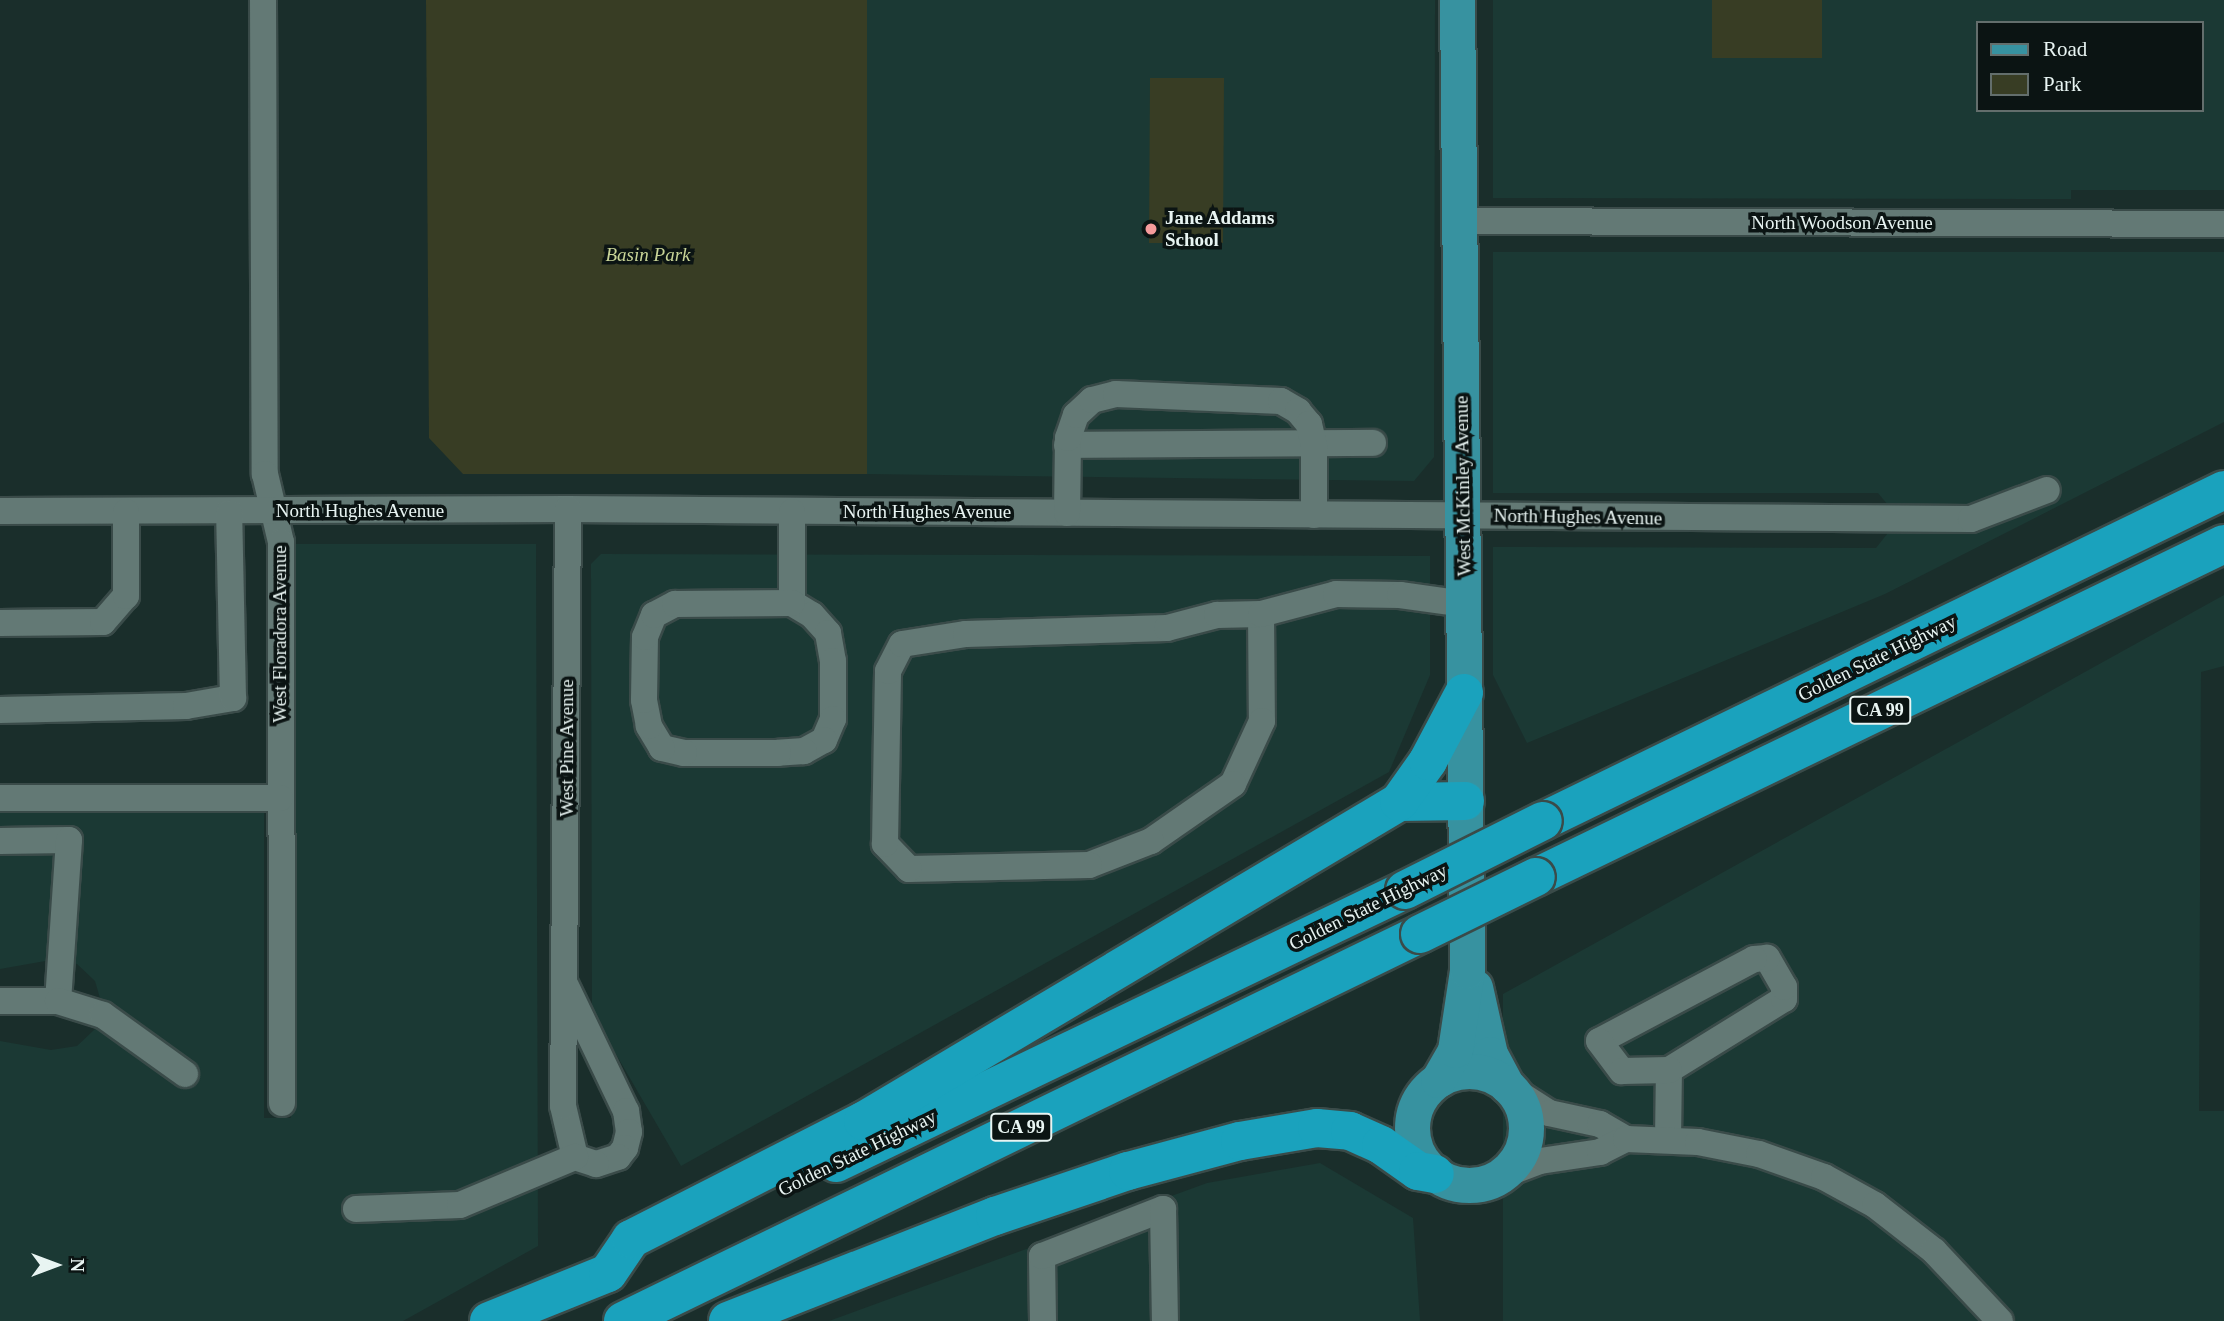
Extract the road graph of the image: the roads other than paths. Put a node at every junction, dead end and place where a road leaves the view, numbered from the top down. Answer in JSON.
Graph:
{"nodes":[{"id":1,"x":263,"y":0,"type":"edge"},
{"id":2,"x":1457,"y":0,"type":"edge"},
{"id":3,"x":1459,"y":221,"type":"junction"},
{"id":4,"x":2224,"y":224,"type":"edge"},
{"id":5,"x":1373,"y":443,"type":"dead end"},
{"id":6,"x":1067,"y":445,"type":"junction"},
{"id":7,"x":1314,"y":446,"type":"junction"},
{"id":8,"x":2047,"y":490,"type":"dead end"},
{"id":9,"x":2224,"y":490,"type":"edge"},
{"id":10,"x":568,"y":509,"type":"junction"},
{"id":11,"x":0,"y":511,"type":"edge"},
{"id":12,"x":126,"y":512,"type":"junction"},
{"id":13,"x":274,"y":512,"type":"junction"},
{"id":14,"x":792,"y":512,"type":"junction"},
{"id":15,"x":229,"y":513,"type":"junction"},
{"id":16,"x":1067,"y":513,"type":"junction"},
{"id":17,"x":1314,"y":515,"type":"junction"},
{"id":18,"x":1464,"y":515,"type":"junction"},
{"id":19,"x":2224,"y":544,"type":"edge"},
{"id":20,"x":792,"y":603,"type":"junction"},
{"id":21,"x":1465,"y":604,"type":"junction"},
{"id":22,"x":1261,"y":614,"type":"junction"},
{"id":23,"x":0,"y":623,"type":"edge"},
{"id":24,"x":1464,"y":693,"type":"junction"},
{"id":25,"x":0,"y":709,"type":"edge"},
{"id":26,"x":0,"y":798,"type":"edge"},
{"id":27,"x":280,"y":798,"type":"junction"},
{"id":28,"x":1465,"y":801,"type":"junction"},
{"id":29,"x":1399,"y":802,"type":"junction"},
{"id":30,"x":0,"y":841,"type":"edge"},
{"id":31,"x":1467,"y":971,"type":"junction"},
{"id":32,"x":566,"y":986,"type":"junction"},
{"id":33,"x":0,"y":1001,"type":"edge"},
{"id":34,"x":58,"y":1001,"type":"junction"},
{"id":35,"x":1670,"y":1070,"type":"junction"},
{"id":36,"x":185,"y":1074,"type":"dead end"},
{"id":37,"x":1438,"y":1080,"type":"junction"},
{"id":38,"x":1507,"y":1086,"type":"junction"},
{"id":39,"x":282,"y":1102,"type":"dead end"},
{"id":40,"x":1626,"y":1139,"type":"junction"},
{"id":41,"x":1668,"y":1139,"type":"junction"},
{"id":42,"x":575,"y":1157,"type":"junction"},
{"id":43,"x":1435,"y":1174,"type":"junction"},
{"id":44,"x":1500,"y":1176,"type":"junction"},
{"id":45,"x":356,"y":1209,"type":"dead end"},
{"id":46,"x":608,"y":1273,"type":"junction"},
{"id":47,"x":489,"y":1321,"type":"edge"},
{"id":48,"x":510,"y":1321,"type":"edge"},
{"id":49,"x":623,"y":1321,"type":"edge"},
{"id":50,"x":728,"y":1321,"type":"edge"},
{"id":51,"x":1043,"y":1321,"type":"edge"},
{"id":52,"x":1166,"y":1321,"type":"edge"},
{"id":53,"x":2000,"y":1321,"type":"edge"}],
"edges":[{"from":1,"to":13,"type":"street","name":"West Floradora Avenue"},
{"from":2,"to":3,"type":"main road","name":"West McKinley Avenue"},
{"from":3,"to":4,"type":"street","name":"North Woodson Avenue"},
{"from":3,"to":18,"type":"main road","name":"West McKinley Avenue"},
{"from":5,"to":7,"type":"street"},
{"from":6,"to":7,"type":"street"},
{"from":6,"to":7,"type":"street"},
{"from":6,"to":16,"type":"street"},
{"from":7,"to":17,"type":"street"},
{"from":8,"to":18,"type":"street","name":"North Hughes Avenue"},
{"from":9,"to":46,"type":"highway","name":"Golden State Highway","number":"CA 99","bridge":true},
{"from":10,"to":13,"type":"street","name":"North Hughes Avenue"},
{"from":10,"to":14,"type":"street","name":"North Hughes Avenue"},
{"from":10,"to":32,"type":"street","name":"West Pine Avenue"},
{"from":11,"to":12,"type":"street","name":"North Hughes Avenue"},
{"from":12,"to":15,"type":"street","name":"North Hughes Avenue"},
{"from":12,"to":23,"type":"street"},
{"from":13,"to":15,"type":"street","name":"North Hughes Avenue"},
{"from":13,"to":27,"type":"street","name":"West Floradora Avenue"},
{"from":14,"to":16,"type":"street","name":"North Hughes Avenue"},
{"from":14,"to":20,"type":"street"},
{"from":15,"to":25,"type":"street"},
{"from":16,"to":17,"type":"street","name":"North Hughes Avenue"},
{"from":17,"to":18,"type":"street","name":"North Hughes Avenue"},
{"from":18,"to":21,"type":"main road","name":"West McKinley Avenue"},
{"from":19,"to":49,"type":"highway","number":"CA 99","bridge":true},
{"from":20,"to":20,"type":"street"},
{"from":21,"to":22,"type":"street"},
{"from":21,"to":24,"type":"main road","name":"West McKinley Avenue"},
{"from":22,"to":22,"type":"street"},
{"from":24,"to":28,"type":"main road","name":"West McKinley Avenue"},
{"from":24,"to":29,"type":"highway"},
{"from":26,"to":27,"type":"street"},
{"from":27,"to":39,"type":"street","name":"West Floradora Avenue"},
{"from":28,"to":29,"type":"highway"},
{"from":28,"to":31,"type":"main road","name":"West McKinley Avenue"},
{"from":29,"to":46,"type":"highway"},
{"from":30,"to":34,"type":"street"},
{"from":31,"to":37,"type":"main road","name":"West McKinley Avenue"},
{"from":31,"to":38,"type":"main road","name":"West McKinley Avenue"},
{"from":32,"to":42,"type":"street","name":"West Pine Avenue"},
{"from":32,"to":42,"type":"street","name":"West Pine Avenue"},
{"from":33,"to":34,"type":"street"},
{"from":34,"to":36,"type":"street"},
{"from":35,"to":35,"type":"street"},
{"from":35,"to":41,"type":"street"},
{"from":37,"to":38,"type":"main road"},
{"from":37,"to":43,"type":"main road","name":"West McKinley Avenue"},
{"from":38,"to":40,"type":"street"},
{"from":38,"to":44,"type":"main road","name":"West McKinley Avenue"},
{"from":40,"to":41,"type":"street"},
{"from":40,"to":44,"type":"street"},
{"from":41,"to":53,"type":"street"},
{"from":42,"to":45,"type":"street"},
{"from":43,"to":44,"type":"main road"},
{"from":43,"to":50,"type":"highway"},
{"from":46,"to":47,"type":"highway"},
{"from":46,"to":48,"type":"highway","name":"Golden State Highway","number":"CA 99"},
{"from":51,"to":52,"type":"street"}]}
